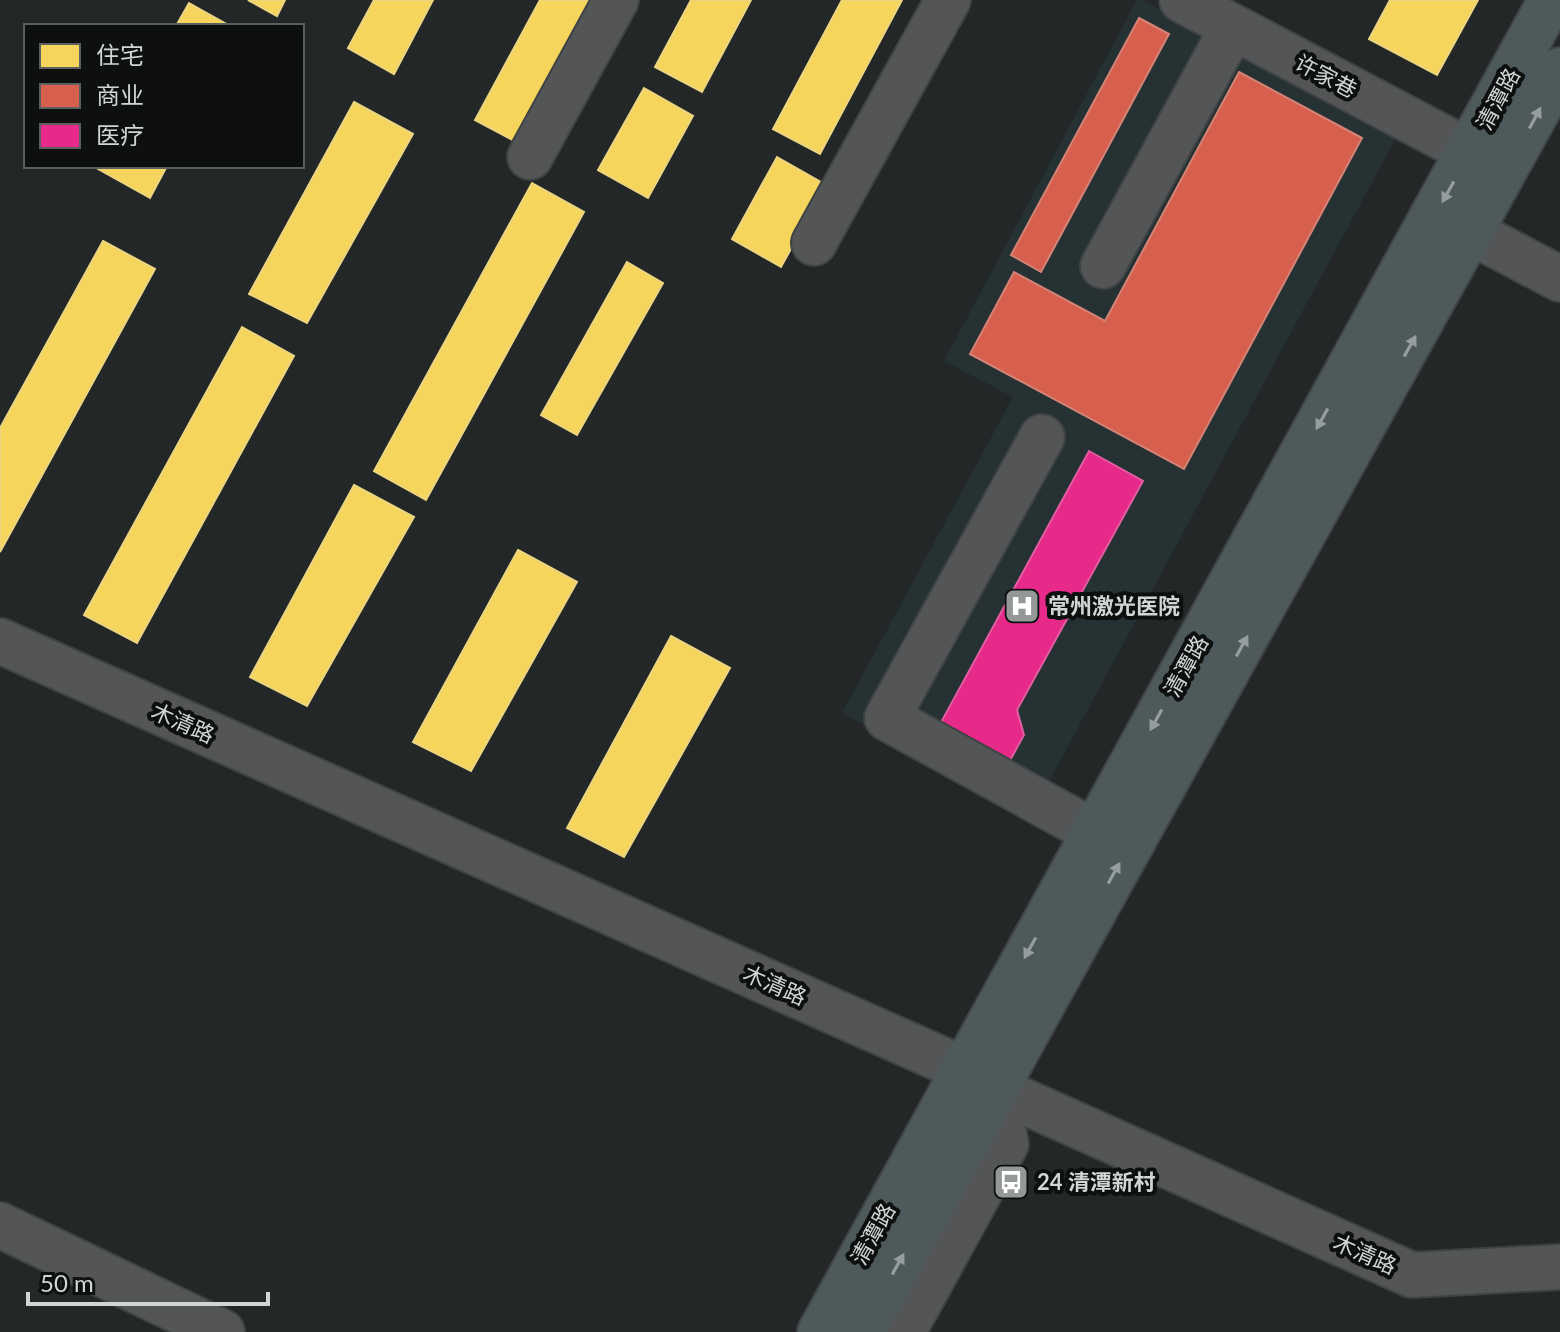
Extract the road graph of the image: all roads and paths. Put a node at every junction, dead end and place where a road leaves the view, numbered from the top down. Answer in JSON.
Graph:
{"nodes":[{"id":1,"x":616,"y":0,"type":"edge"},
{"id":2,"x":948,"y":0,"type":"edge"},
{"id":3,"x":1182,"y":0,"type":"edge"},
{"id":4,"x":1551,"y":0,"type":"edge"},
{"id":5,"x":1233,"y":27,"type":"junction"},
{"id":6,"x":1560,"y":70,"type":"edge"},
{"id":7,"x":1470,"y":152,"type":"junction"},
{"id":8,"x":530,"y":157,"type":"dead end"},
{"id":9,"x":1473,"y":233,"type":"junction"},
{"id":10,"x":814,"y":243,"type":"dead end"},
{"id":11,"x":1103,"y":266,"type":"dead end"},
{"id":12,"x":1560,"y":279,"type":"edge"},
{"id":13,"x":1042,"y":437,"type":"dead end"},
{"id":14,"x":0,"y":641,"type":"edge"},
{"id":15,"x":1094,"y":832,"type":"junction"},
{"id":16,"x":979,"y":1078,"type":"junction"},
{"id":17,"x":0,"y":1225,"type":"edge"},
{"id":18,"x":1560,"y":1267,"type":"edge"},
{"id":19,"x":222,"y":1332,"type":"edge"},
{"id":20,"x":820,"y":1332,"type":"edge"},
{"id":21,"x":861,"y":1332,"type":"edge"},
{"id":22,"x":903,"y":1332,"type":"edge"}],
"edges":[{"from":1,"to":8,"type":"street"},
{"from":2,"to":10,"type":"street"},
{"from":3,"to":5,"type":"street","name":"许家巷"},
{"from":4,"to":7,"type":"main road","name":"清潭路"},
{"from":5,"to":7,"type":"street","name":"许家巷"},
{"from":5,"to":11,"type":"street"},
{"from":9,"to":6,"type":"main road","name":"清潭路","one_way":true},
{"from":7,"to":15,"type":"main road","name":"清潭路","one_way":true},
{"from":9,"to":12,"type":"street"},
{"from":16,"to":9,"type":"main road","name":"清潭路","one_way":true},
{"from":13,"to":15,"type":"street"},
{"from":14,"to":16,"type":"street","name":"木清路"},
{"from":15,"to":16,"type":"main road","name":"清潭路","one_way":true},
{"from":16,"to":18,"type":"street","name":"木清路"},
{"from":16,"to":20,"type":"main road","name":"清潭路"},
{"from":21,"to":16,"type":"main road","name":"清潭路","one_way":true},
{"from":16,"to":22,"type":"street"},
{"from":17,"to":19,"type":"street"}]}
